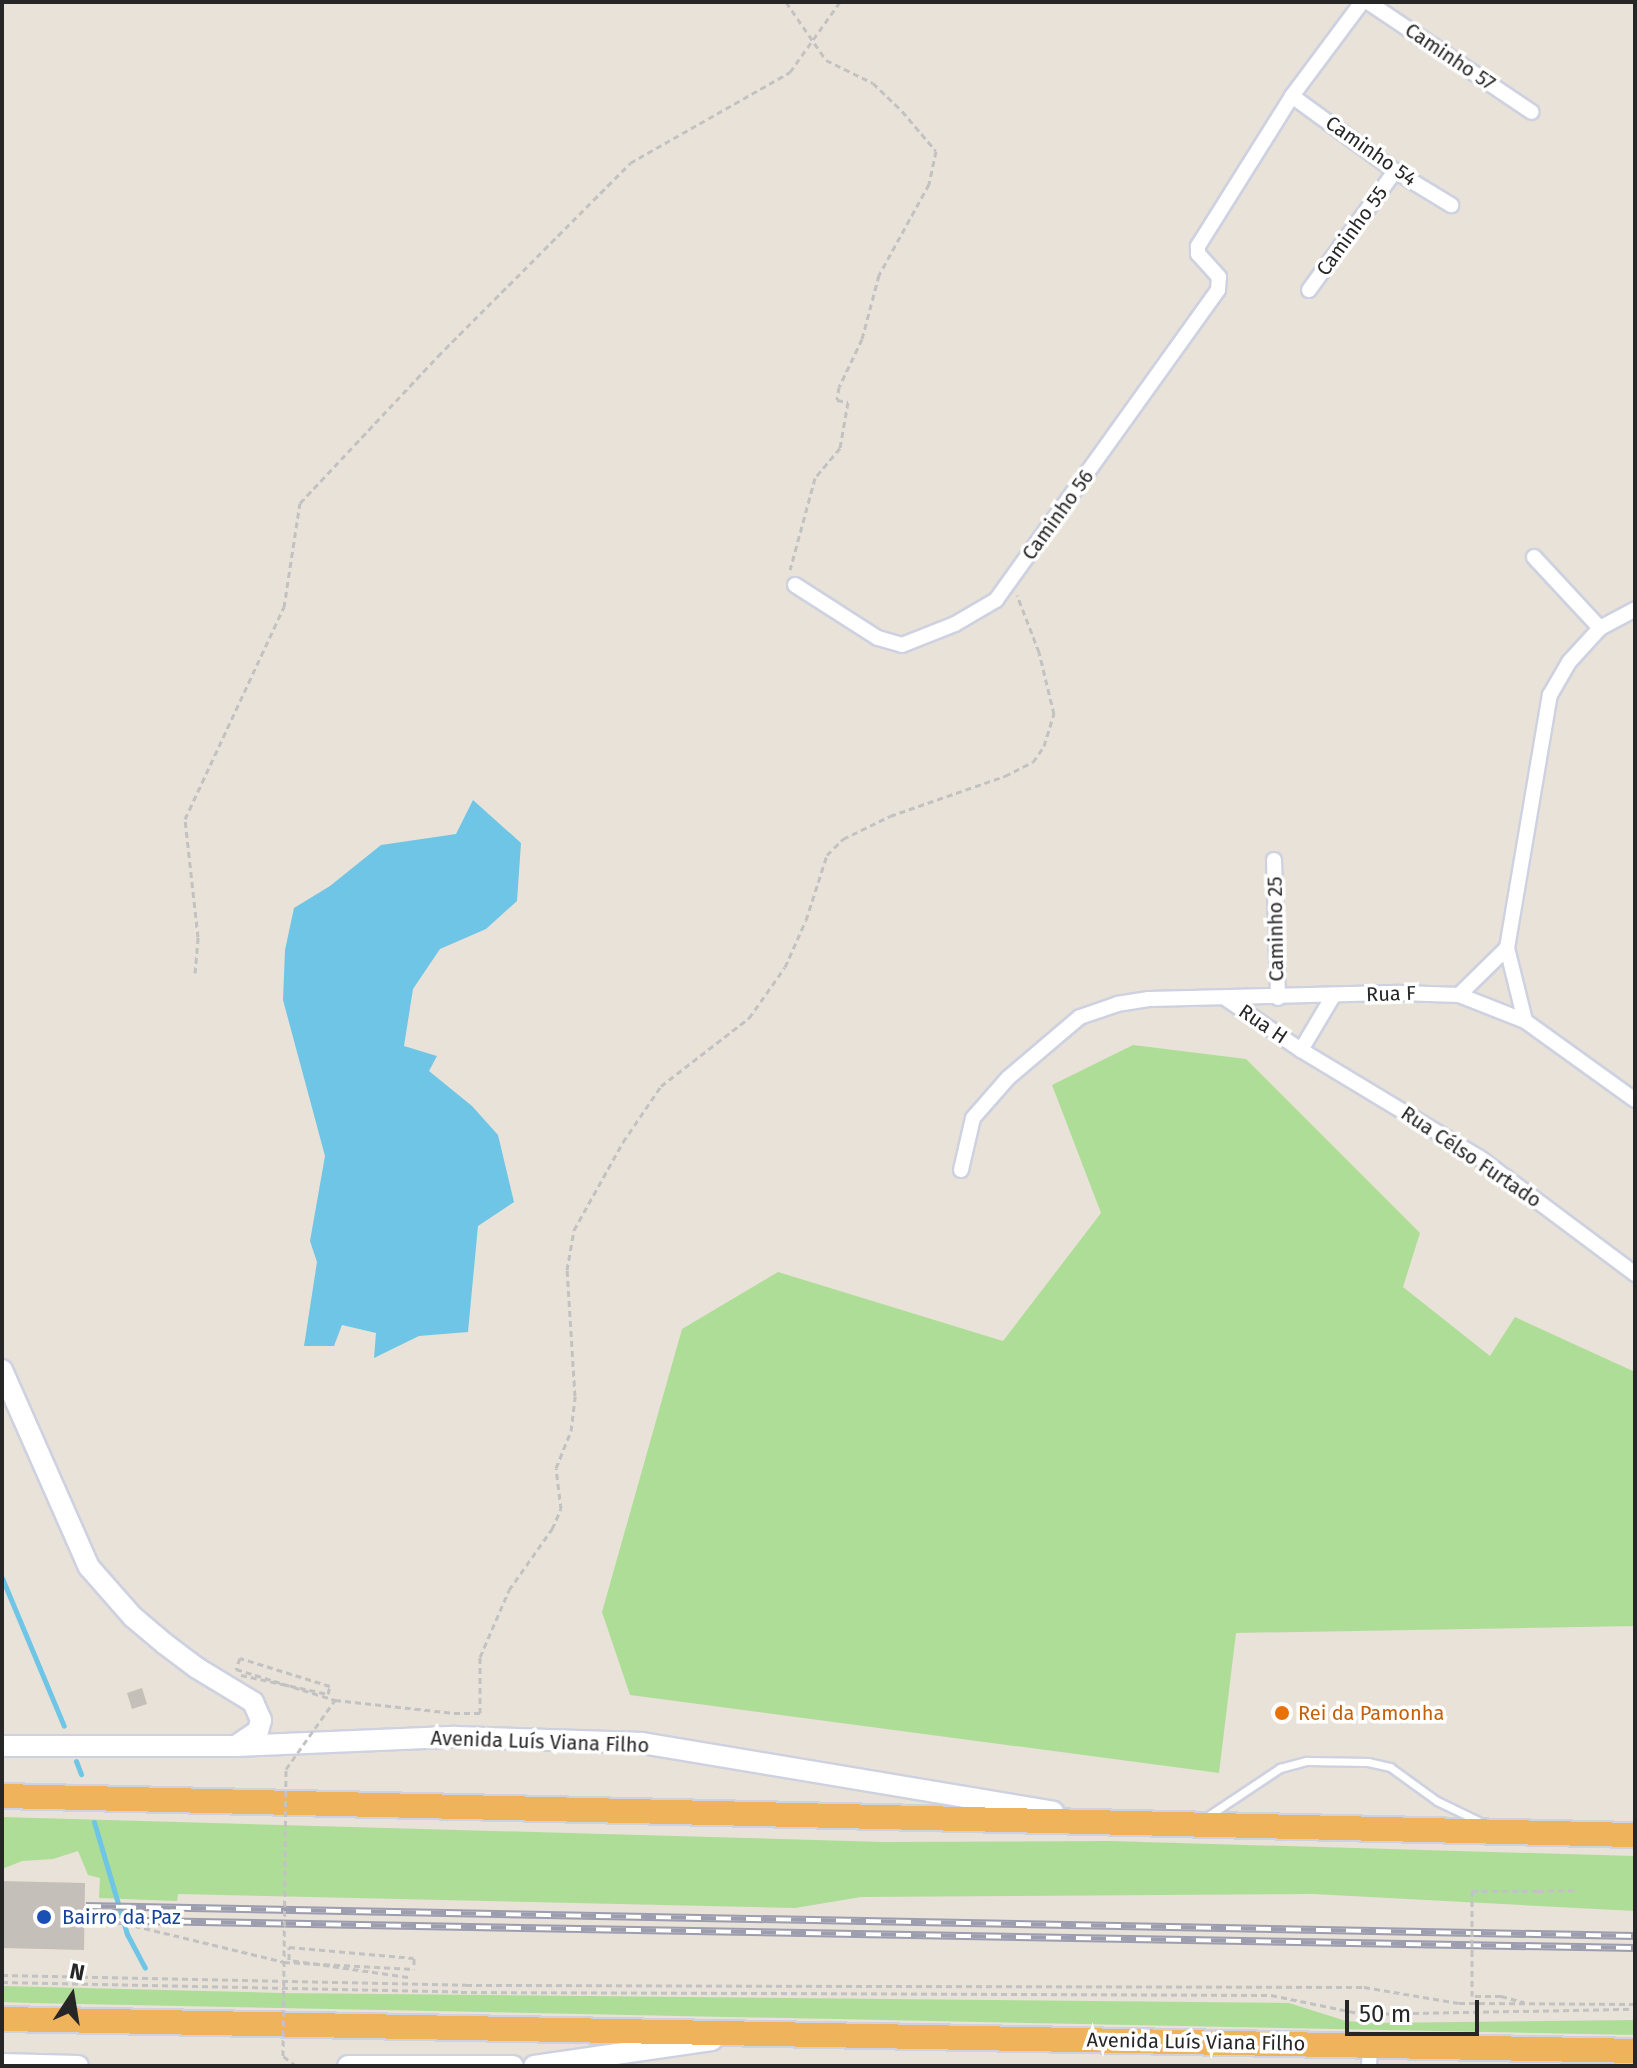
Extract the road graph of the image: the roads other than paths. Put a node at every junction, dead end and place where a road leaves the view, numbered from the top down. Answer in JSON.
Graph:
{"nodes":[{"id":1,"x":1365,"y":2,"type":"edge"},
{"id":2,"x":1292,"y":96,"type":"junction"},
{"id":3,"x":1532,"y":112,"type":"dead end"},
{"id":4,"x":1395,"y":171,"type":"junction"},
{"id":5,"x":1451,"y":205,"type":"dead end"},
{"id":6,"x":1309,"y":290,"type":"dead end"},
{"id":7,"x":1534,"y":557,"type":"dead end"},
{"id":8,"x":795,"y":585,"type":"road end"},
{"id":9,"x":1635,"y":609,"type":"edge"},
{"id":10,"x":1600,"y":628,"type":"junction"},
{"id":11,"x":1274,"y":860,"type":"dead end"},
{"id":12,"x":1507,"y":948,"type":"junction"},
{"id":13,"x":1459,"y":995,"type":"junction"},
{"id":14,"x":1333,"y":996,"type":"junction"},
{"id":15,"x":1225,"y":998,"type":"junction"},
{"id":16,"x":1278,"y":998,"type":"junction"},
{"id":17,"x":1525,"y":1021,"type":"junction"},
{"id":18,"x":1301,"y":1050,"type":"junction"},
{"id":19,"x":1635,"y":1100,"type":"edge"},
{"id":20,"x":961,"y":1170,"type":"dead end"},
{"id":21,"x":1635,"y":1274,"type":"edge"},
{"id":22,"x":2,"y":1370,"type":"edge"},
{"id":23,"x":4,"y":1746,"type":"edge"},
{"id":24,"x":236,"y":1746,"type":"junction"},
{"id":25,"x":2,"y":1796,"type":"edge"},
{"id":26,"x":1120,"y":1822,"type":"junction"},
{"id":27,"x":1194,"y":1824,"type":"junction"},
{"id":28,"x":1495,"y":1829,"type":"junction"},
{"id":29,"x":1635,"y":1835,"type":"edge"},
{"id":30,"x":2,"y":2019,"type":"edge"},
{"id":31,"x":757,"y":2032,"type":"junction"},
{"id":32,"x":1635,"y":2051,"type":"edge"},
{"id":33,"x":1370,"y":2056,"type":"edge"},
{"id":34,"x":2,"y":2064,"type":"edge"},
{"id":35,"x":78,"y":2066,"type":"edge"},
{"id":36,"x":348,"y":2066,"type":"edge"},
{"id":37,"x":513,"y":2066,"type":"edge"},
{"id":38,"x":534,"y":2066,"type":"edge"}],
"edges":[{"from":1,"to":2,"type":"street"},
{"from":1,"to":3,"type":"street","name":"Caminho 57"},
{"from":2,"to":4,"type":"street","name":"Caminho 54"},
{"from":2,"to":8,"type":"street","name":"Caminho 56"},
{"from":4,"to":5,"type":"street","name":"Caminho 54"},
{"from":4,"to":6,"type":"street","name":"Caminho 55"},
{"from":7,"to":10,"type":"street"},
{"from":9,"to":10,"type":"street"},
{"from":10,"to":12,"type":"street"},
{"from":11,"to":16,"type":"street","name":"Caminho 25"},
{"from":12,"to":13,"type":"street"},
{"from":12,"to":17,"type":"street"},
{"from":13,"to":14,"type":"street","name":"Rua F"},
{"from":13,"to":17,"type":"street"},
{"from":14,"to":16,"type":"street","name":"Rua F"},
{"from":14,"to":18,"type":"street"},
{"from":15,"to":16,"type":"street","name":"Rua F"},
{"from":15,"to":18,"type":"street","name":"Rua H"},
{"from":15,"to":20,"type":"street","name":"Rua F"},
{"from":17,"to":19,"type":"street"},
{"from":18,"to":21,"type":"street","name":"Rua Célso Furtado"},
{"from":22,"to":24,"type":"main road"},
{"from":23,"to":24,"type":"main road","name":"Avenida Luís Viana Filho"},
{"from":24,"to":26,"type":"main road","name":"Avenida Luís Viana Filho"},
{"from":25,"to":26,"type":"highway","name":"Avenida Luís Viana Filho"},
{"from":26,"to":27,"type":"highway","name":"Avenida Luís Viana Filho"},
{"from":27,"to":28,"type":"highway","name":"Avenida Luís Viana Filho"},
{"from":27,"to":28,"type":"lane"},
{"from":28,"to":29,"type":"highway","name":"Avenida Luís Viana Filho"},
{"from":30,"to":31,"type":"highway","name":"Avenida Luís Viana Filho"},
{"from":31,"to":33,"type":"highway","name":"Avenida Luís Viana Filho"},
{"from":31,"to":38,"type":"main road","name":"Avenida Luís Viana Filho"},
{"from":32,"to":33,"type":"highway","name":"Avenida Luís Viana Filho"},
{"from":34,"to":35,"type":"main road"},
{"from":36,"to":37,"type":"main road"}]}
